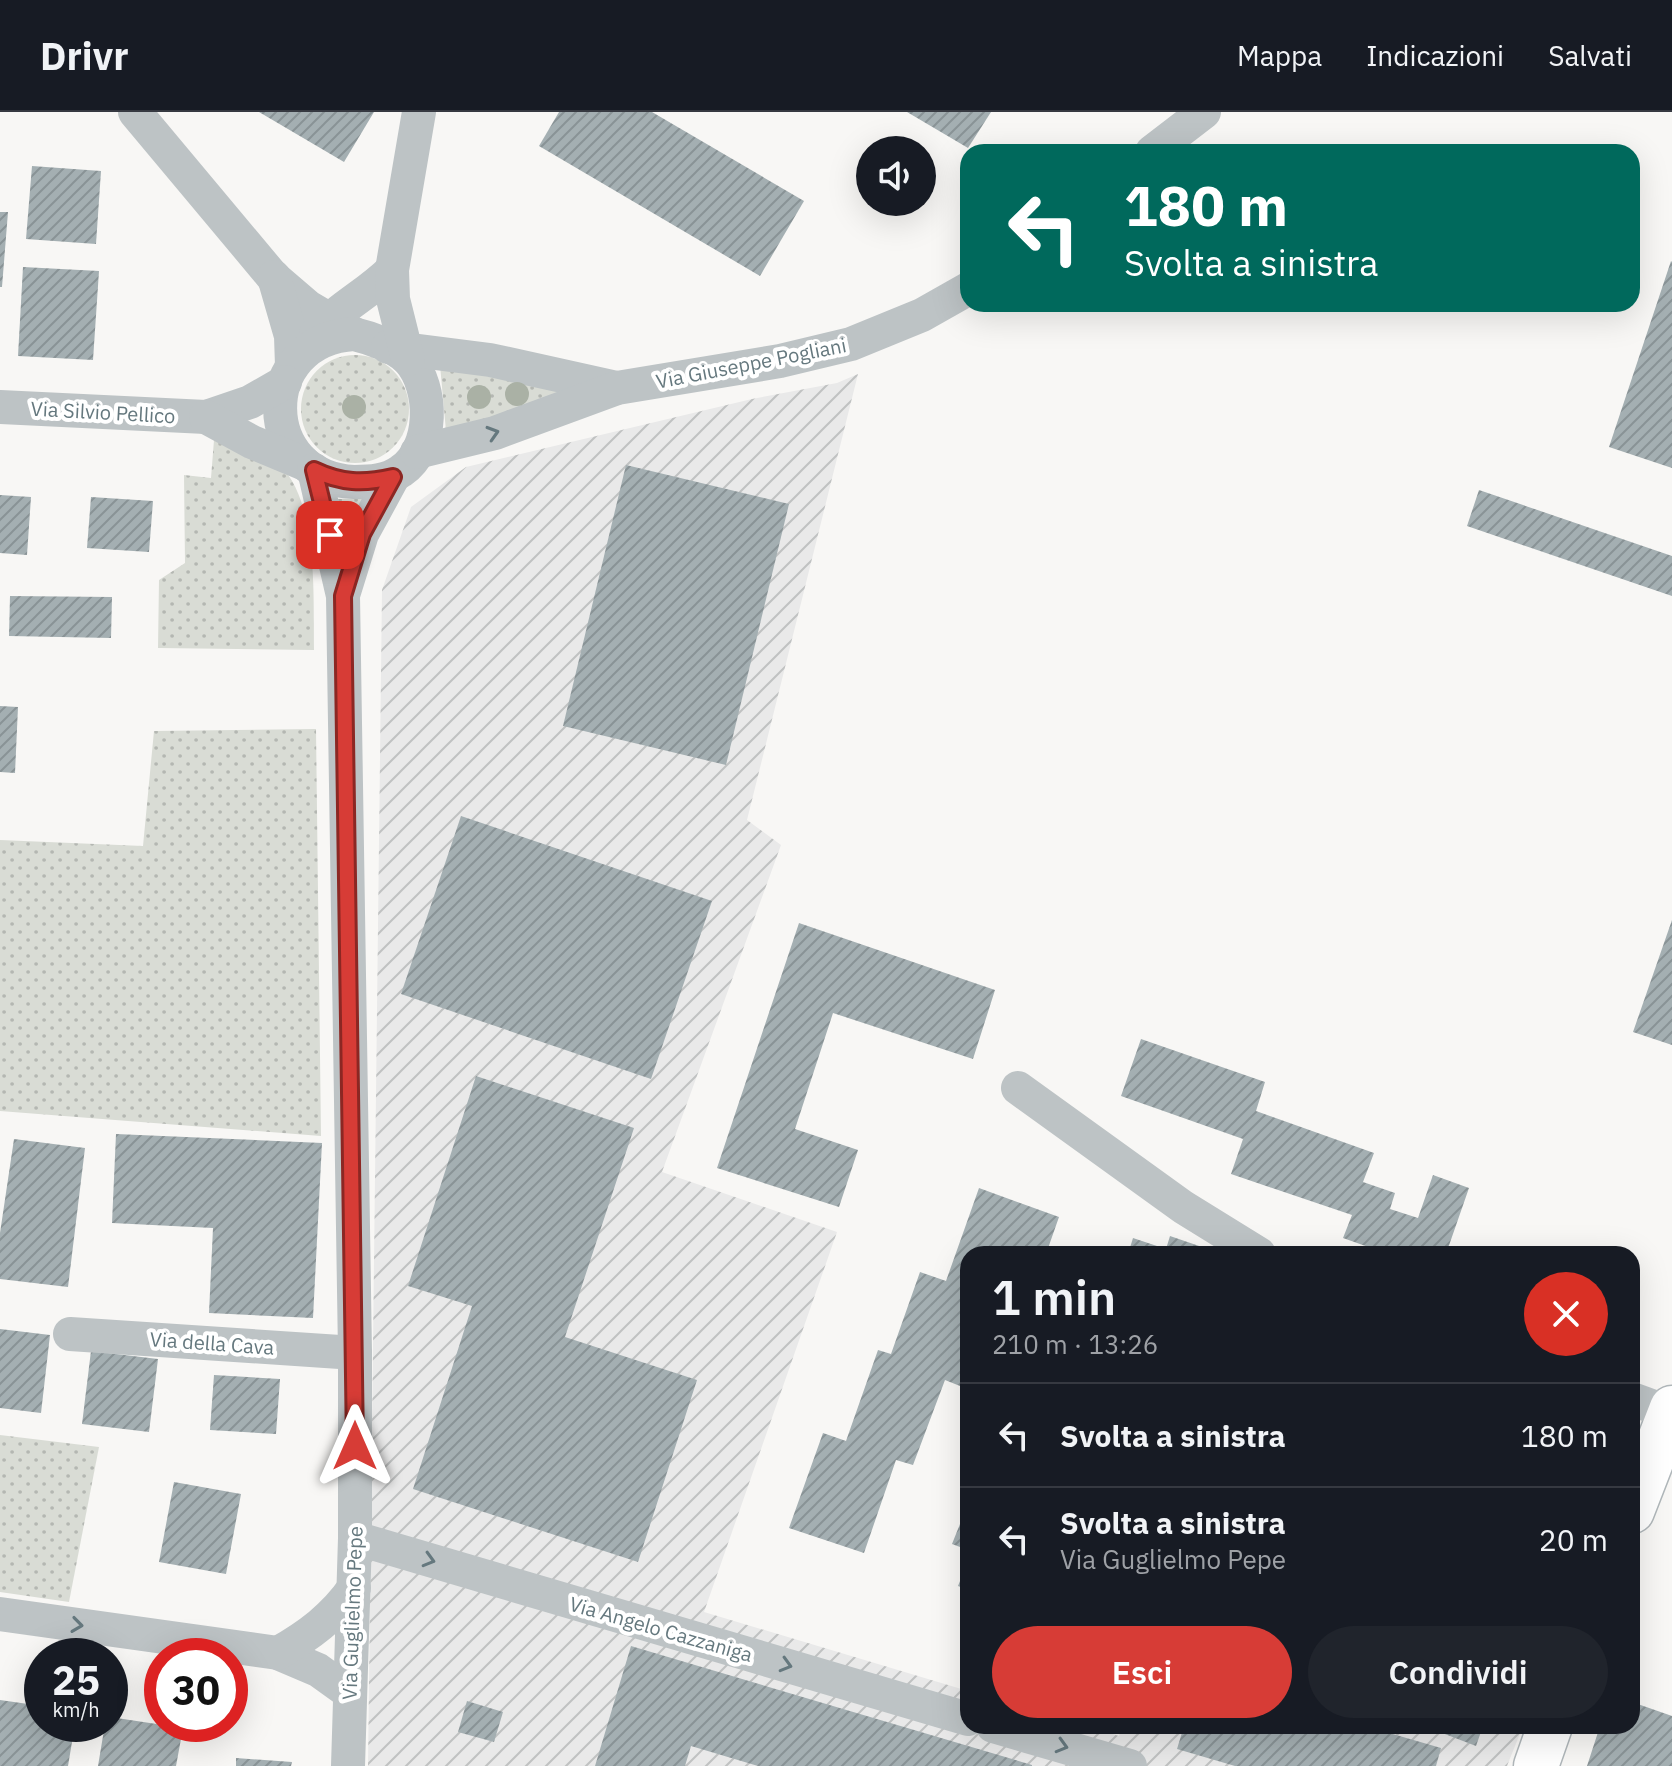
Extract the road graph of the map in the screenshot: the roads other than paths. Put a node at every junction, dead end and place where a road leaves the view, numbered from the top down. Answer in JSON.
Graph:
{"nodes":[{"id":1,"x":135,"y":112,"type":"edge"},
{"id":2,"x":419,"y":112,"type":"edge"},
{"id":3,"x":1204,"y":112,"type":"edge"},
{"id":4,"x":1162,"y":144,"type":"edge"},
{"id":5,"x":392,"y":270,"type":"junction"},
{"id":6,"x":273,"y":277,"type":"junction"},
{"id":7,"x":960,"y":294,"type":"edge"},
{"id":8,"x":332,"y":318,"type":"junction"},
{"id":9,"x":406,"y":345,"type":"junction"},
{"id":10,"x":294,"y":366,"type":"junction"},
{"id":11,"x":617,"y":388,"type":"junction"},
{"id":12,"x":0,"y":407,"type":"edge"},
{"id":13,"x":206,"y":417,"type":"junction"},
{"id":14,"x":417,"y":452,"type":"junction"},
{"id":15,"x":310,"y":467,"type":"junction"},
{"id":16,"x":393,"y":477,"type":"junction"},
{"id":17,"x":343,"y":596,"type":"junction"},
{"id":18,"x":1018,"y":1088,"type":"dead end"},
{"id":19,"x":1246,"y":1246,"type":"edge"},
{"id":20,"x":70,"y":1334,"type":"dead end"},
{"id":21,"x":355,"y":1353,"type":"junction"},
{"id":22,"x":1658,"y":1407,"type":"edge"},
{"id":23,"x":1640,"y":1479,"type":"edge"},
{"id":24,"x":355,"y":1538,"type":"junction"},
{"id":25,"x":354,"y":1588,"type":"junction"},
{"id":26,"x":0,"y":1614,"type":"edge"},
{"id":27,"x":278,"y":1653,"type":"junction"},
{"id":28,"x":350,"y":1693,"type":"junction"},
{"id":29,"x":960,"y":1717,"type":"edge"},
{"id":30,"x":1020,"y":1734,"type":"edge"},
{"id":31,"x":1547,"y":1734,"type":"edge"},
{"id":32,"x":348,"y":1766,"type":"edge"},
{"id":33,"x":1130,"y":1766,"type":"edge"},
{"id":34,"x":1536,"y":1766,"type":"edge"}],
"edges":[{"from":1,"to":6,"type":"street"},
{"from":2,"to":5,"type":"street"},
{"from":3,"to":4,"type":"street"},
{"from":5,"to":8,"type":"street"},
{"from":5,"to":9,"type":"street"},
{"from":6,"to":8,"type":"street"},
{"from":6,"to":10,"type":"street"},
{"from":7,"to":11,"type":"street","name":"Via Giuseppe Pogliani"},
{"from":8,"to":9,"type":"street"},
{"from":8,"to":10,"type":"street"},
{"from":9,"to":11,"type":"street","name":"Via Giuseppe Pogliani"},
{"from":9,"to":14,"type":"street"},
{"from":10,"to":13,"type":"street","name":"Via Silvio Pellico"},
{"from":10,"to":15,"type":"street"},
{"from":14,"to":11,"type":"street","name":"Via Giuseppe Pogliani","one_way":true},
{"from":12,"to":13,"type":"street","name":"Via Silvio Pellico"},
{"from":13,"to":15,"type":"street","name":"Via Silvio Pellico"},
{"from":14,"to":16,"type":"street"},
{"from":15,"to":16,"type":"street"},
{"from":15,"to":17,"type":"street","name":"Via Guglielmo Pepe"},
{"from":16,"to":17,"type":"street","name":"Via Guglielmo Pepe"},
{"from":17,"to":21,"type":"street","name":"Via Guglielmo Pepe"},
{"from":18,"to":19,"type":"street"},
{"from":20,"to":21,"type":"street","name":"Via della Cava"},
{"from":21,"to":24,"type":"street","name":"Via Guglielmo Pepe"},
{"from":22,"to":23,"type":"street"},
{"from":24,"to":25,"type":"street","name":"Via Guglielmo Pepe"},
{"from":24,"to":29,"type":"street","name":"Via Angelo Cazzaniga","one_way":true},
{"from":25,"to":27,"type":"street"},
{"from":25,"to":28,"type":"street","name":"Via Guglielmo Pepe"},
{"from":26,"to":27,"type":"street","one_way":true},
{"from":27,"to":28,"type":"street"},
{"from":28,"to":32,"type":"street","name":"Via Guglielmo Pepe"},
{"from":30,"to":33,"type":"street","one_way":true},
{"from":31,"to":34,"type":"street"}]}
